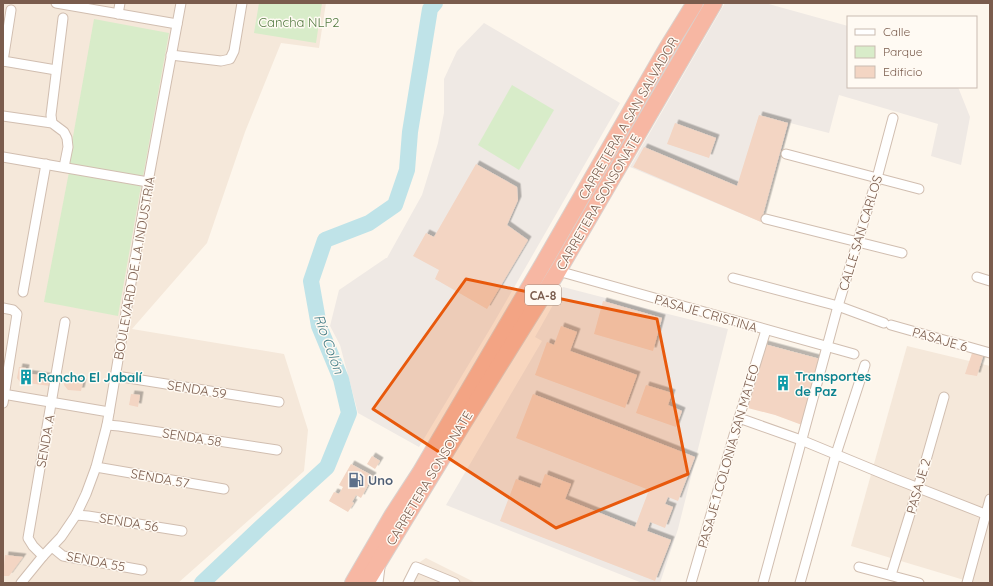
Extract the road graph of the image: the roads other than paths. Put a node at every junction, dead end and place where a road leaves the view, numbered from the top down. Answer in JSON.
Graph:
{"nodes":[{"id":1,"x":56,"y":3,"type":"edge"},
{"id":2,"x":120,"y":3,"type":"edge"},
{"id":3,"x":181,"y":3,"type":"edge"},
{"id":4,"x":242,"y":3,"type":"edge"},
{"id":5,"x":694,"y":3,"type":"edge"},
{"id":6,"x":714,"y":3,"type":"edge"},
{"id":7,"x":72,"y":4,"type":"edge"},
{"id":8,"x":11,"y":10,"type":"dead end"},
{"id":9,"x":118,"y":14,"type":"junction"},
{"id":10,"x":63,"y":18,"type":"dead end"},
{"id":11,"x":177,"y":24,"type":"junction"},
{"id":12,"x":171,"y":55,"type":"junction"},
{"id":13,"x":3,"y":61,"type":"edge"},
{"id":14,"x":56,"y":70,"type":"junction"},
{"id":15,"x":3,"y":116,"type":"edge"},
{"id":16,"x":893,"y":118,"type":"dead end"},
{"id":17,"x":52,"y":123,"type":"junction"},
{"id":18,"x":786,"y":154,"type":"dead end"},
{"id":19,"x":3,"y":157,"type":"edge"},
{"id":20,"x":46,"y":164,"type":"junction"},
{"id":21,"x":64,"y":168,"type":"junction"},
{"id":22,"x":876,"y":178,"type":"junction"},
{"id":23,"x":148,"y":182,"type":"junction"},
{"id":24,"x":918,"y":189,"type":"dead end"},
{"id":25,"x":766,"y":219,"type":"dead end"},
{"id":26,"x":858,"y":242,"type":"junction"},
{"id":27,"x":902,"y":253,"type":"dead end"},
{"id":28,"x":558,"y":271,"type":"junction"},
{"id":29,"x":733,"y":278,"type":"dead end"},
{"id":30,"x":978,"y":278,"type":"dead end"},
{"id":31,"x":990,"y":281,"type":"edge"},
{"id":32,"x":23,"y":292,"type":"dead end"},
{"id":33,"x":838,"y":306,"type":"junction"},
{"id":34,"x":3,"y":308,"type":"edge"},
{"id":35,"x":65,"y":322,"type":"dead end"},
{"id":36,"x":766,"y":330,"type":"junction"},
{"id":37,"x":827,"y":347,"type":"junction"},
{"id":38,"x":990,"y":353,"type":"edge"},
{"id":39,"x":854,"y":354,"type":"dead end"},
{"id":40,"x":865,"y":365,"type":"dead end"},
{"id":41,"x":116,"y":376,"type":"junction"},
{"id":42,"x":4,"y":397,"type":"edge"},
{"id":43,"x":944,"y":397,"type":"dead end"},
{"id":44,"x":51,"y":402,"type":"junction"},
{"id":45,"x":279,"y":402,"type":"dead end"},
{"id":46,"x":109,"y":412,"type":"junction"},
{"id":47,"x":739,"y":418,"type":"junction"},
{"id":48,"x":107,"y":425,"type":"junction"},
{"id":49,"x":801,"y":440,"type":"junction"},
{"id":50,"x":277,"y":450,"type":"dead end"},
{"id":51,"x":836,"y":454,"type":"junction"},
{"id":52,"x":96,"y":467,"type":"junction"},
{"id":53,"x":918,"y":488,"type":"junction"},
{"id":54,"x":224,"y":489,"type":"dead end"},
{"id":55,"x":990,"y":500,"type":"edge"},
{"id":56,"x":76,"y":515,"type":"junction"},
{"id":57,"x":988,"y":515,"type":"edge"},
{"id":58,"x":182,"y":531,"type":"dead end"},
{"id":59,"x":52,"y":547,"type":"junction"},
{"id":60,"x":43,"y":556,"type":"junction"},
{"id":61,"x":381,"y":558,"type":"junction"},
{"id":62,"x":859,"y":567,"type":"dead end"},
{"id":63,"x":142,"y":570,"type":"dead end"},
{"id":64,"x":891,"y":576,"type":"junction"},
{"id":65,"x":444,"y":581,"type":"edge"},
{"id":66,"x":22,"y":583,"type":"edge"},
{"id":67,"x":353,"y":583,"type":"edge"},
{"id":68,"x":366,"y":583,"type":"edge"},
{"id":69,"x":378,"y":583,"type":"edge"},
{"id":70,"x":408,"y":583,"type":"edge"},
{"id":71,"x":454,"y":583,"type":"edge"},
{"id":72,"x":691,"y":583,"type":"edge"},
{"id":73,"x":763,"y":583,"type":"edge"},
{"id":74,"x":800,"y":583,"type":"edge"},
{"id":75,"x":919,"y":583,"type":"edge"},
{"id":76,"x":967,"y":583,"type":"edge"}],
"edges":[{"from":1,"to":7,"type":"street"},
{"from":2,"to":9,"type":"street"},
{"from":3,"to":11,"type":"street","name":"BOULEVARD DE LA INDUSTRIA"},
{"from":4,"to":12,"type":"street"},
{"from":5,"to":67,"type":"highway","name":"CARRETERA A SAN SALVADOR","number":"CA-8"},
{"from":6,"to":28,"type":"highway","name":"CARRETERA SONSONATE","number":"CA-8"},
{"from":7,"to":9,"type":"street"},
{"from":8,"to":13,"type":"street"},
{"from":9,"to":11,"type":"street"},
{"from":10,"to":14,"type":"street"},
{"from":11,"to":12,"type":"street","name":"BOULEVARD DE LA INDUSTRIA"},
{"from":12,"to":23,"type":"street","name":"BOULEVARD DE LA INDUSTRIA"},
{"from":13,"to":14,"type":"street"},
{"from":14,"to":17,"type":"street"},
{"from":15,"to":17,"type":"street"},
{"from":16,"to":22,"type":"street","name":"CALLE SAN CARLOS"},
{"from":17,"to":21,"type":"street"},
{"from":18,"to":22,"type":"street"},
{"from":19,"to":20,"type":"street"},
{"from":20,"to":21,"type":"street"},
{"from":20,"to":32,"type":"street"},
{"from":21,"to":23,"type":"street"},
{"from":22,"to":24,"type":"street"},
{"from":22,"to":26,"type":"street","name":"CALLE SAN CARLOS"},
{"from":23,"to":41,"type":"street","name":"BOULEVARD DE LA INDUSTRIA"},
{"from":25,"to":26,"type":"street"},
{"from":26,"to":27,"type":"street"},
{"from":26,"to":33,"type":"street","name":"CALLE SAN CARLOS"},
{"from":28,"to":36,"type":"street","name":"PASAJE CRISTINA"},
{"from":28,"to":61,"type":"highway","name":"CARRETERA SONSONATE","number":"CA-8"},
{"from":29,"to":33,"type":"street","name":"PASAJE 6"},
{"from":30,"to":31,"type":"street"},
{"from":33,"to":37,"type":"street","name":"CALLE SAN CARLOS"},
{"from":33,"to":38,"type":"street","name":"PASAJE 6"},
{"from":34,"to":42,"type":"street"},
{"from":35,"to":44,"type":"street","name":"SENDA A"},
{"from":36,"to":37,"type":"street","name":"PASAJE CRISTINA"},
{"from":36,"to":47,"type":"street","name":"PASAJE 1 COLONIA SAN MATEO"},
{"from":37,"to":39,"type":"street","name":"PASAJE CRISTINA"},
{"from":37,"to":49,"type":"street","name":"CALLE SAN CARLOS"},
{"from":40,"to":51,"type":"street"},
{"from":41,"to":45,"type":"street","name":"SENDA 59"},
{"from":41,"to":46,"type":"street","name":"BOULEVARD DE LA INDUSTRIA"},
{"from":42,"to":44,"type":"street"},
{"from":43,"to":53,"type":"street","name":"PASAJE 2"},
{"from":44,"to":46,"type":"street"},
{"from":44,"to":60,"type":"street","name":"SENDA A"},
{"from":46,"to":48,"type":"street","name":"BOULEVARD DE LA INDUSTRIA"},
{"from":47,"to":49,"type":"street"},
{"from":47,"to":72,"type":"street","name":"PASAJE 1 COLONIA SAN MATEO"},
{"from":48,"to":50,"type":"street","name":"SENDA 58"},
{"from":48,"to":52,"type":"street","name":"BOULEVARD DE LA INDUSTRIA"},
{"from":49,"to":51,"type":"street"},
{"from":49,"to":73,"type":"street","name":"CALLE SAN CARLOS"},
{"from":51,"to":53,"type":"street"},
{"from":51,"to":74,"type":"street"},
{"from":52,"to":54,"type":"street","name":"SENDA 57"},
{"from":52,"to":56,"type":"street","name":"BOULEVARD DE LA INDUSTRIA"},
{"from":53,"to":57,"type":"street"},
{"from":53,"to":64,"type":"street","name":"PASAJE 2"},
{"from":55,"to":57,"type":"street"},
{"from":56,"to":58,"type":"street","name":"SENDA 56"},
{"from":56,"to":59,"type":"street","name":"BOULEVARD DE LA INDUSTRIA"},
{"from":57,"to":76,"type":"street"},
{"from":59,"to":60,"type":"street","name":"BOULEVARD DE LA INDUSTRIA"},
{"from":59,"to":63,"type":"street","name":"SENDA 55"},
{"from":60,"to":66,"type":"street","name":"BOULEVARD DE LA INDUSTRIA"},
{"from":61,"to":68,"type":"highway","name":"CARRETERA SONSONATE","number":"CA-8"},
{"from":61,"to":69,"type":"street"},
{"from":62,"to":64,"type":"street"},
{"from":64,"to":75,"type":"street"},
{"from":65,"to":70,"type":"street"},
{"from":65,"to":71,"type":"street"}]}
